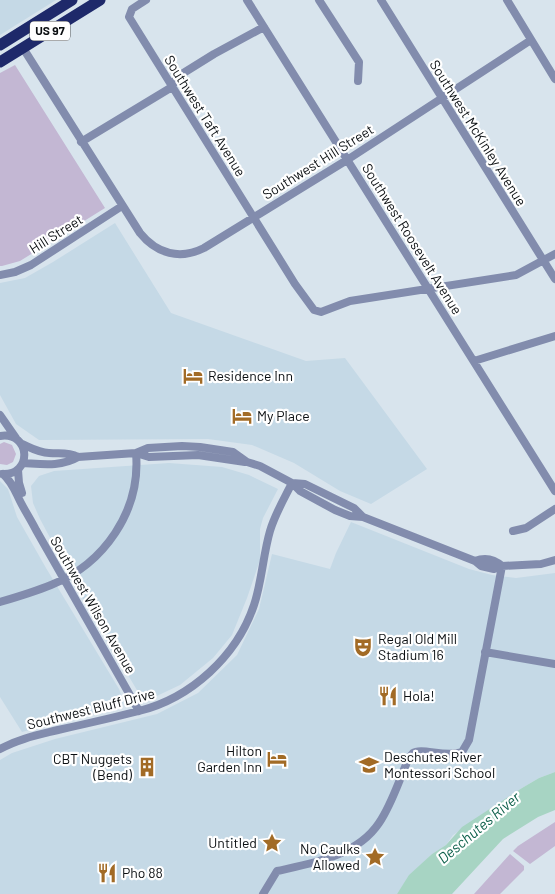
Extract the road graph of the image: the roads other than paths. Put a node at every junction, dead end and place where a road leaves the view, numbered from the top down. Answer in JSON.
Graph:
{"nodes":[{"id":1,"x":72,"y":0,"type":"edge"},
{"id":2,"x":100,"y":0,"type":"edge"},
{"id":3,"x":146,"y":0,"type":"edge"},
{"id":4,"x":247,"y":0,"type":"edge"},
{"id":5,"x":319,"y":0,"type":"edge"},
{"id":6,"x":381,"y":0,"type":"edge"},
{"id":7,"x":507,"y":0,"type":"edge"},
{"id":8,"x":264,"y":27,"type":"junction"},
{"id":9,"x":531,"y":40,"type":"junction"},
{"id":10,"x":0,"y":45,"type":"edge"},
{"id":11,"x":23,"y":48,"type":"junction"},
{"id":12,"x":0,"y":62,"type":"edge"},
{"id":13,"x":554,"y":74,"type":"edge"},
{"id":14,"x":358,"y":81,"type":"dead end"},
{"id":15,"x":172,"y":86,"type":"junction"},
{"id":16,"x":442,"y":98,"type":"junction"},
{"id":17,"x":81,"y":142,"type":"junction"},
{"id":18,"x":347,"y":160,"type":"junction"},
{"id":19,"x":122,"y":206,"type":"junction"},
{"id":20,"x":254,"y":216,"type":"junction"},
{"id":21,"x":555,"y":254,"type":"edge"},
{"id":22,"x":543,"y":260,"type":"junction"},
{"id":23,"x":0,"y":275,"type":"edge"},
{"id":24,"x":555,"y":279,"type":"edge"},
{"id":25,"x":429,"y":290,"type":"junction"},
{"id":26,"x":555,"y":336,"type":"edge"},
{"id":27,"x":474,"y":361,"type":"junction"},
{"id":28,"x":0,"y":415,"type":"edge"},
{"id":29,"x":0,"y":436,"type":"edge"},
{"id":30,"x":20,"y":442,"type":"junction"},
{"id":31,"x":136,"y":453,"type":"junction"},
{"id":32,"x":78,"y":457,"type":"junction"},
{"id":33,"x":21,"y":466,"type":"junction"},
{"id":34,"x":1,"y":474,"type":"edge"},
{"id":35,"x":292,"y":483,"type":"junction"},
{"id":36,"x":555,"y":491,"type":"edge"},
{"id":37,"x":555,"y":509,"type":"edge"},
{"id":38,"x":26,"y":510,"type":"junction"},
{"id":39,"x":513,"y":531,"type":"dead end"},
{"id":40,"x":555,"y":560,"type":"edge"},
{"id":41,"x":502,"y":566,"type":"junction"},
{"id":42,"x":63,"y":579,"type":"junction"},
{"id":43,"x":0,"y":602,"type":"edge"},
{"id":44,"x":485,"y":652,"type":"junction"},
{"id":45,"x":555,"y":664,"type":"edge"},
{"id":46,"x":140,"y":711,"type":"junction"},
{"id":47,"x":0,"y":749,"type":"edge"},
{"id":48,"x":263,"y":894,"type":"edge"}],
"edges":[{"from":1,"to":10,"type":"highway","number":"US 97"},
{"from":2,"to":11,"type":"highway","number":"US 97"},
{"from":3,"to":15,"type":"street","name":"Southwest Taft Avenue"},
{"from":4,"to":8,"type":"street","name":"Southwest Roosevelt Avenue"},
{"from":5,"to":14,"type":"street"},
{"from":6,"to":16,"type":"street","name":"Southwest McKinley Avenue"},
{"from":7,"to":9,"type":"street"},
{"from":8,"to":15,"type":"street"},
{"from":8,"to":18,"type":"street","name":"Southwest Roosevelt Avenue"},
{"from":9,"to":13,"type":"street"},
{"from":9,"to":16,"type":"street","name":"Southwest Hill Street"},
{"from":11,"to":12,"type":"highway","number":"US 97"},
{"from":11,"to":17,"type":"street","name":"Southwest Hill Street"},
{"from":15,"to":17,"type":"street"},
{"from":15,"to":20,"type":"street","name":"Southwest Taft Avenue"},
{"from":16,"to":18,"type":"street","name":"Southwest Hill Street"},
{"from":16,"to":22,"type":"street","name":"Southwest McKinley Avenue"},
{"from":17,"to":19,"type":"street","name":"Southwest Hill Street"},
{"from":18,"to":20,"type":"street","name":"Southwest Hill Street"},
{"from":18,"to":25,"type":"street","name":"Southwest Roosevelt Avenue"},
{"from":19,"to":20,"type":"street","name":"Southwest Hill Street"},
{"from":19,"to":23,"type":"street","name":"Hill Street"},
{"from":20,"to":25,"type":"street","name":"Southwest Taft Avenue"},
{"from":21,"to":22,"type":"street"},
{"from":22,"to":24,"type":"street","name":"Southwest McKinley Avenue"},
{"from":22,"to":25,"type":"street"},
{"from":25,"to":27,"type":"street","name":"Southwest Roosevelt Avenue"},
{"from":26,"to":27,"type":"street"},
{"from":27,"to":36,"type":"street","name":"Southwest Roosevelt Avenue"},
{"from":28,"to":30,"type":"street"},
{"from":29,"to":30,"type":"street"},
{"from":30,"to":32,"type":"street"},
{"from":30,"to":33,"type":"street","name":"Southwest Wilson Avenue"},
{"from":31,"to":32,"type":"street"},
{"from":31,"to":35,"type":"street"},
{"from":31,"to":42,"type":"street"},
{"from":32,"to":33,"type":"street"},
{"from":33,"to":34,"type":"street"},
{"from":33,"to":38,"type":"street","name":"Southwest Wilson Avenue"},
{"from":34,"to":38,"type":"street","name":"Southwest Wilson Avenue"},
{"from":35,"to":41,"type":"street"},
{"from":35,"to":46,"type":"street","name":"Southwest Bluff Drive"},
{"from":37,"to":39,"type":"street"},
{"from":38,"to":42,"type":"street","name":"Southwest Wilson Avenue"},
{"from":40,"to":41,"type":"street"},
{"from":41,"to":44,"type":"street"},
{"from":42,"to":43,"type":"street"},
{"from":42,"to":46,"type":"street","name":"Southwest Wilson Avenue"},
{"from":44,"to":45,"type":"street"},
{"from":44,"to":48,"type":"street"},
{"from":46,"to":47,"type":"street","name":"Southwest Bluff Drive"}]}
